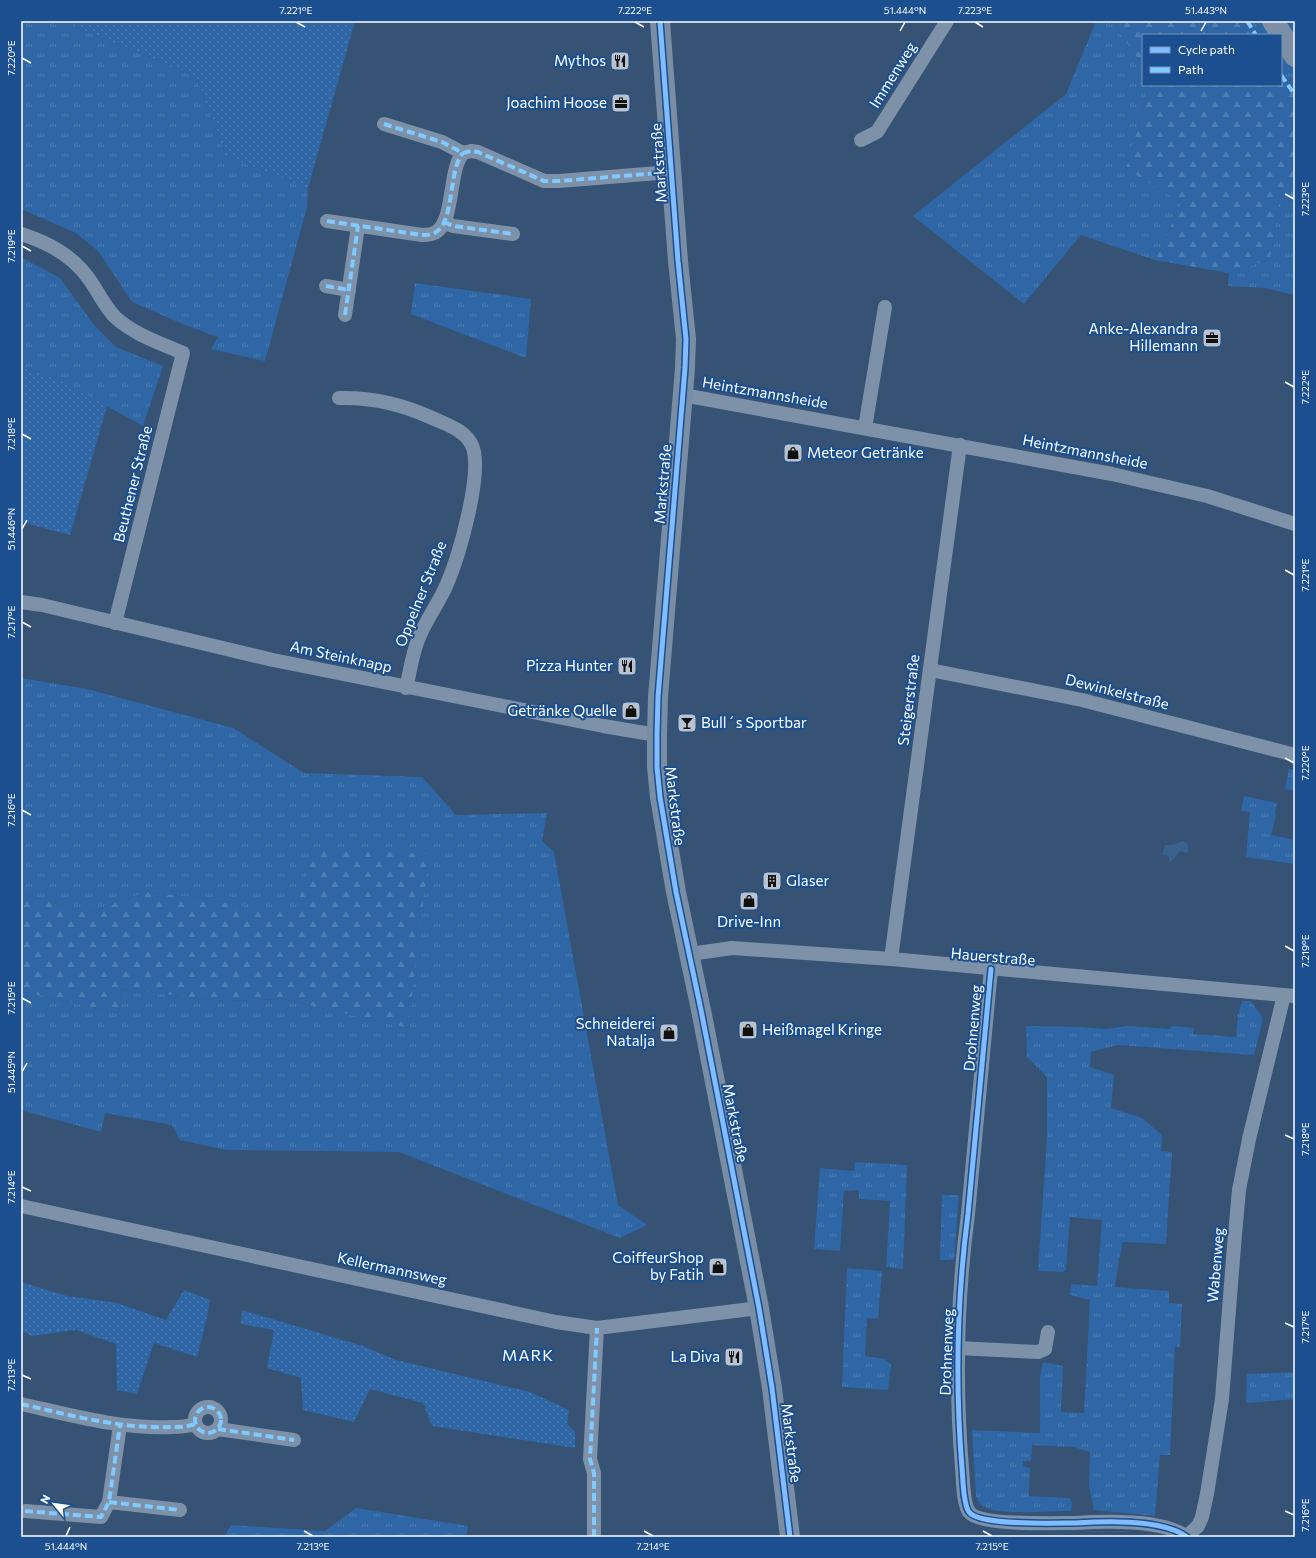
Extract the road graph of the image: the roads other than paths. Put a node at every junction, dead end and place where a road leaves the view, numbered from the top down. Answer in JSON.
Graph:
{"nodes":[{"id":1,"x":660,"y":21,"type":"edge"},
{"id":2,"x":947,"y":21,"type":"edge"},
{"id":3,"x":1273,"y":21,"type":"edge"},
{"id":4,"x":1281,"y":34,"type":"edge"},
{"id":5,"x":1282,"y":35,"type":"edge"},
{"id":6,"x":1295,"y":56,"type":"edge"},
{"id":7,"x":384,"y":124,"type":"dead end"},
{"id":8,"x":861,"y":140,"type":"dead end"},
{"id":9,"x":463,"y":153,"type":"junction"},
{"id":10,"x":671,"y":172,"type":"junction"},
{"id":11,"x":327,"y":221,"type":"dead end"},
{"id":12,"x":444,"y":222,"type":"junction"},
{"id":13,"x":358,"y":226,"type":"junction"},
{"id":14,"x":21,"y":234,"type":"edge"},
{"id":15,"x":513,"y":234,"type":"dead end"},
{"id":16,"x":326,"y":286,"type":"dead end"},
{"id":17,"x":349,"y":290,"type":"junction"},
{"id":18,"x":886,"y":307,"type":"dead end"},
{"id":19,"x":346,"y":315,"type":"dead end"},
{"id":20,"x":683,"y":395,"type":"junction"},
{"id":21,"x":338,"y":398,"type":"dead end"},
{"id":22,"x":865,"y":428,"type":"junction"},
{"id":23,"x":960,"y":445,"type":"junction"},
{"id":24,"x":1295,"y":524,"type":"edge"},
{"id":25,"x":21,"y":602,"type":"edge"},
{"id":26,"x":116,"y":623,"type":"junction"},
{"id":27,"x":930,"y":670,"type":"junction"},
{"id":28,"x":406,"y":688,"type":"junction"},
{"id":29,"x":657,"y":735,"type":"junction"},
{"id":30,"x":1295,"y":755,"type":"edge"},
{"id":31,"x":690,"y":954,"type":"junction"},
{"id":32,"x":891,"y":959,"type":"junction"},
{"id":33,"x":991,"y":969,"type":"junction"},
{"id":34,"x":1289,"y":995,"type":"edge"},
{"id":35,"x":21,"y":1206,"type":"edge"},
{"id":36,"x":759,"y":1308,"type":"junction"},
{"id":37,"x":597,"y":1328,"type":"junction"},
{"id":38,"x":1048,"y":1332,"type":"dead end"},
{"id":39,"x":958,"y":1348,"type":"junction"},
{"id":40,"x":21,"y":1404,"type":"edge"},
{"id":41,"x":195,"y":1424,"type":"junction"},
{"id":42,"x":120,"y":1425,"type":"junction"},
{"id":43,"x":218,"y":1429,"type":"junction"},
{"id":44,"x":294,"y":1440,"type":"dead end"},
{"id":45,"x":109,"y":1502,"type":"junction"},
{"id":46,"x":180,"y":1510,"type":"dead end"},
{"id":47,"x":25,"y":1512,"type":"dead end"},
{"id":48,"x":594,"y":1537,"type":"edge"},
{"id":49,"x":790,"y":1537,"type":"edge"},
{"id":50,"x":1187,"y":1537,"type":"edge"}],
"edges":[{"from":1,"to":10,"type":"main road","name":"Markstraße"},
{"from":2,"to":8,"type":"street","name":"Immenweg"},
{"from":3,"to":4,"type":"main road"},
{"from":5,"to":6,"type":"main road"},
{"from":7,"to":9,"type":"street"},
{"from":9,"to":10,"type":"street"},
{"from":9,"to":12,"type":"street"},
{"from":10,"to":20,"type":"main road","name":"Markstraße"},
{"from":11,"to":13,"type":"street"},
{"from":12,"to":13,"type":"street"},
{"from":12,"to":15,"type":"street"},
{"from":13,"to":17,"type":"street"},
{"from":14,"to":26,"type":"street","name":"Beuthener Straße"},
{"from":16,"to":17,"type":"street"},
{"from":17,"to":19,"type":"street"},
{"from":18,"to":22,"type":"street"},
{"from":20,"to":22,"type":"street","name":"Heintzmannsheide"},
{"from":20,"to":29,"type":"main road","name":"Markstraße"},
{"from":21,"to":28,"type":"street","name":"Oppelner Straße"},
{"from":22,"to":23,"type":"street","name":"Heintzmannsheide"},
{"from":23,"to":24,"type":"street","name":"Heintzmannsheide"},
{"from":23,"to":27,"type":"street","name":"Steigerstraße"},
{"from":25,"to":26,"type":"street","name":"Am Steinknapp"},
{"from":26,"to":28,"type":"street","name":"Am Steinknapp"},
{"from":27,"to":30,"type":"street","name":"Dewinkelstraße"},
{"from":27,"to":32,"type":"street","name":"Steigerstraße"},
{"from":28,"to":29,"type":"street","name":"Am Steinknapp"},
{"from":29,"to":31,"type":"main road","name":"Markstraße"},
{"from":31,"to":32,"type":"street","name":"Hauerstraße"},
{"from":31,"to":36,"type":"main road","name":"Markstraße"},
{"from":32,"to":33,"type":"street","name":"Hauerstraße"},
{"from":33,"to":34,"type":"street","name":"Hauerstraße"},
{"from":33,"to":39,"type":"street","name":"Drohnenweg"},
{"from":34,"to":50,"type":"street","name":"Wabenweg"},
{"from":35,"to":37,"type":"street","name":"Kellermannsweg"},
{"from":36,"to":37,"type":"street","name":"Kellermannsweg"},
{"from":36,"to":49,"type":"main road","name":"Markstraße"},
{"from":37,"to":48,"type":"street"},
{"from":38,"to":39,"type":"street","name":"Drohnenweg"},
{"from":39,"to":50,"type":"street","name":"Drohnenweg"},
{"from":40,"to":42,"type":"street"},
{"from":41,"to":42,"type":"street"},
{"from":41,"to":43,"type":"street"},
{"from":41,"to":43,"type":"street"},
{"from":42,"to":45,"type":"street"},
{"from":43,"to":44,"type":"street"},
{"from":45,"to":46,"type":"street"},
{"from":45,"to":47,"type":"street"}]}
